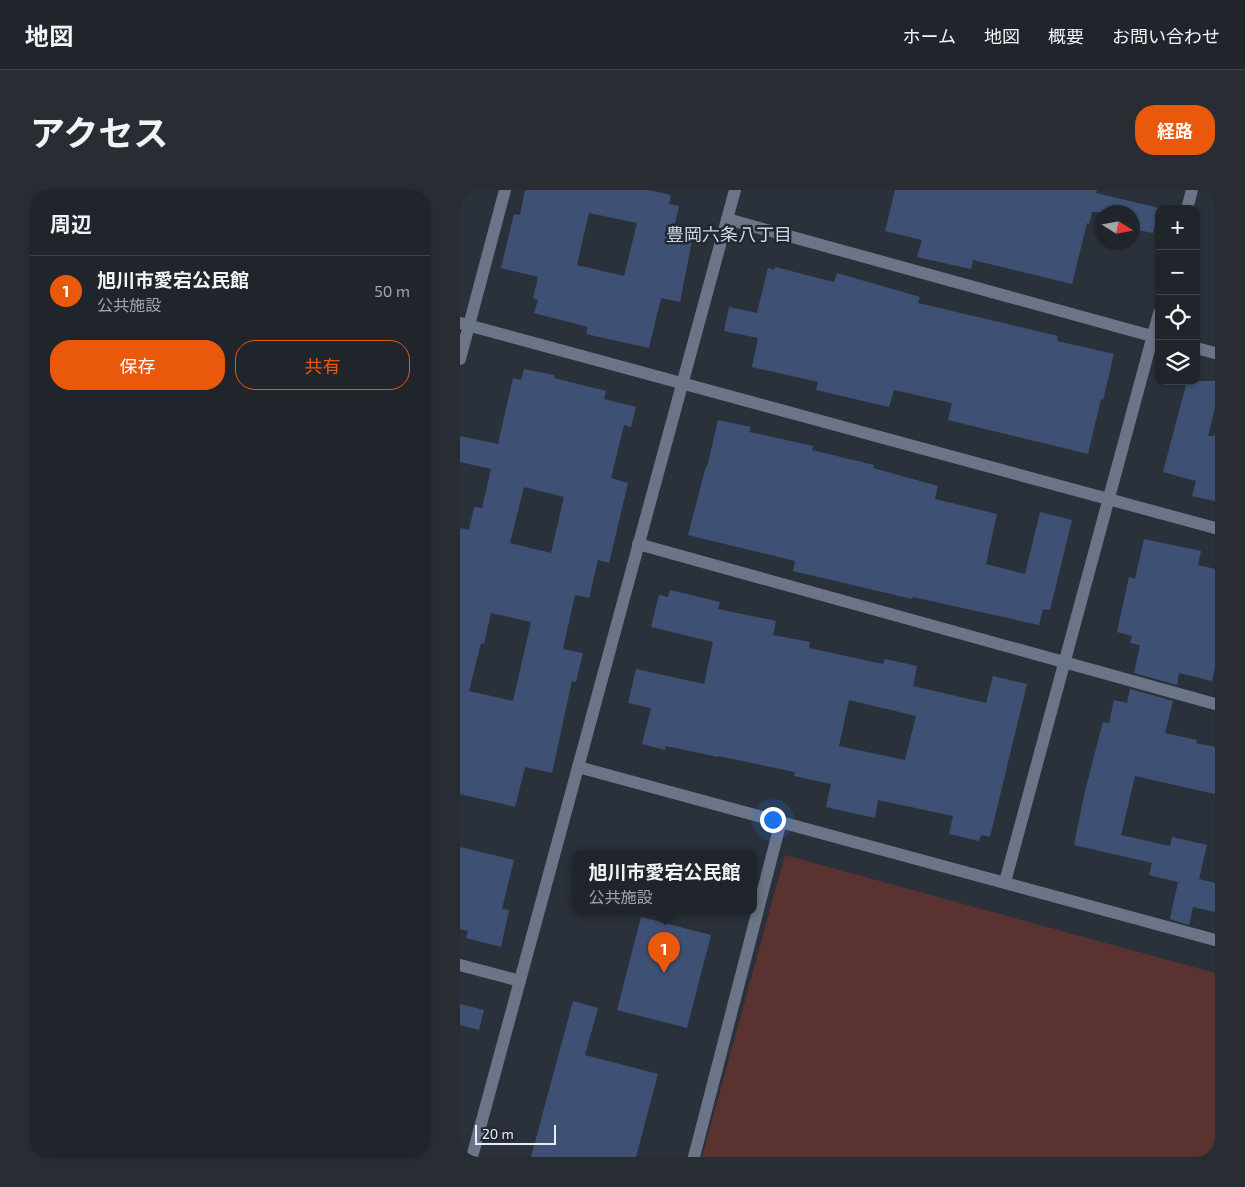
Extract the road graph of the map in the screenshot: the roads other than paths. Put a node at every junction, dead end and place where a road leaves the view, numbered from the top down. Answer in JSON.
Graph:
{"nodes":[{"id":1,"x":505,"y":190,"type":"edge"},
{"id":2,"x":734,"y":190,"type":"edge"},
{"id":3,"x":1192,"y":190,"type":"edge"},
{"id":4,"x":1188,"y":205,"type":"edge"},
{"id":5,"x":726,"y":219,"type":"junction"},
{"id":6,"x":465,"y":324,"type":"edge"},
{"id":7,"x":1155,"y":338,"type":"edge"},
{"id":8,"x":1155,"y":340,"type":"edge"},
{"id":9,"x":1200,"y":349,"type":"edge"},
{"id":10,"x":1215,"y":353,"type":"edge"},
{"id":11,"x":460,"y":359,"type":"edge"},
{"id":12,"x":682,"y":382,"type":"junction"},
{"id":13,"x":1108,"y":500,"type":"junction"},
{"id":14,"x":1215,"y":528,"type":"edge"},
{"id":15,"x":638,"y":544,"type":"junction"},
{"id":16,"x":1064,"y":663,"type":"junction"},
{"id":17,"x":1215,"y":704,"type":"edge"},
{"id":18,"x":578,"y":767,"type":"junction"},
{"id":19,"x":782,"y":822,"type":"junction"},
{"id":20,"x":1005,"y":882,"type":"junction"},
{"id":21,"x":1215,"y":940,"type":"edge"},
{"id":22,"x":460,"y":965,"type":"edge"},
{"id":23,"x":520,"y":981,"type":"junction"},
{"id":24,"x":472,"y":1157,"type":"edge"},
{"id":25,"x":694,"y":1157,"type":"edge"}],
"edges":[{"from":1,"to":6,"type":"street"},
{"from":2,"to":5,"type":"street"},
{"from":3,"to":4,"type":"street"},
{"from":5,"to":7,"type":"street"},
{"from":5,"to":12,"type":"street"},
{"from":6,"to":11,"type":"street"},
{"from":6,"to":12,"type":"street"},
{"from":8,"to":13,"type":"street"},
{"from":9,"to":10,"type":"street"},
{"from":12,"to":13,"type":"street"},
{"from":12,"to":15,"type":"street"},
{"from":13,"to":14,"type":"street"},
{"from":13,"to":16,"type":"street"},
{"from":15,"to":16,"type":"street"},
{"from":15,"to":18,"type":"street"},
{"from":16,"to":17,"type":"street"},
{"from":16,"to":20,"type":"street"},
{"from":18,"to":19,"type":"street"},
{"from":18,"to":23,"type":"street"},
{"from":19,"to":20,"type":"street"},
{"from":19,"to":25,"type":"street"},
{"from":20,"to":21,"type":"street"},
{"from":22,"to":23,"type":"street"},
{"from":23,"to":24,"type":"street"}]}
